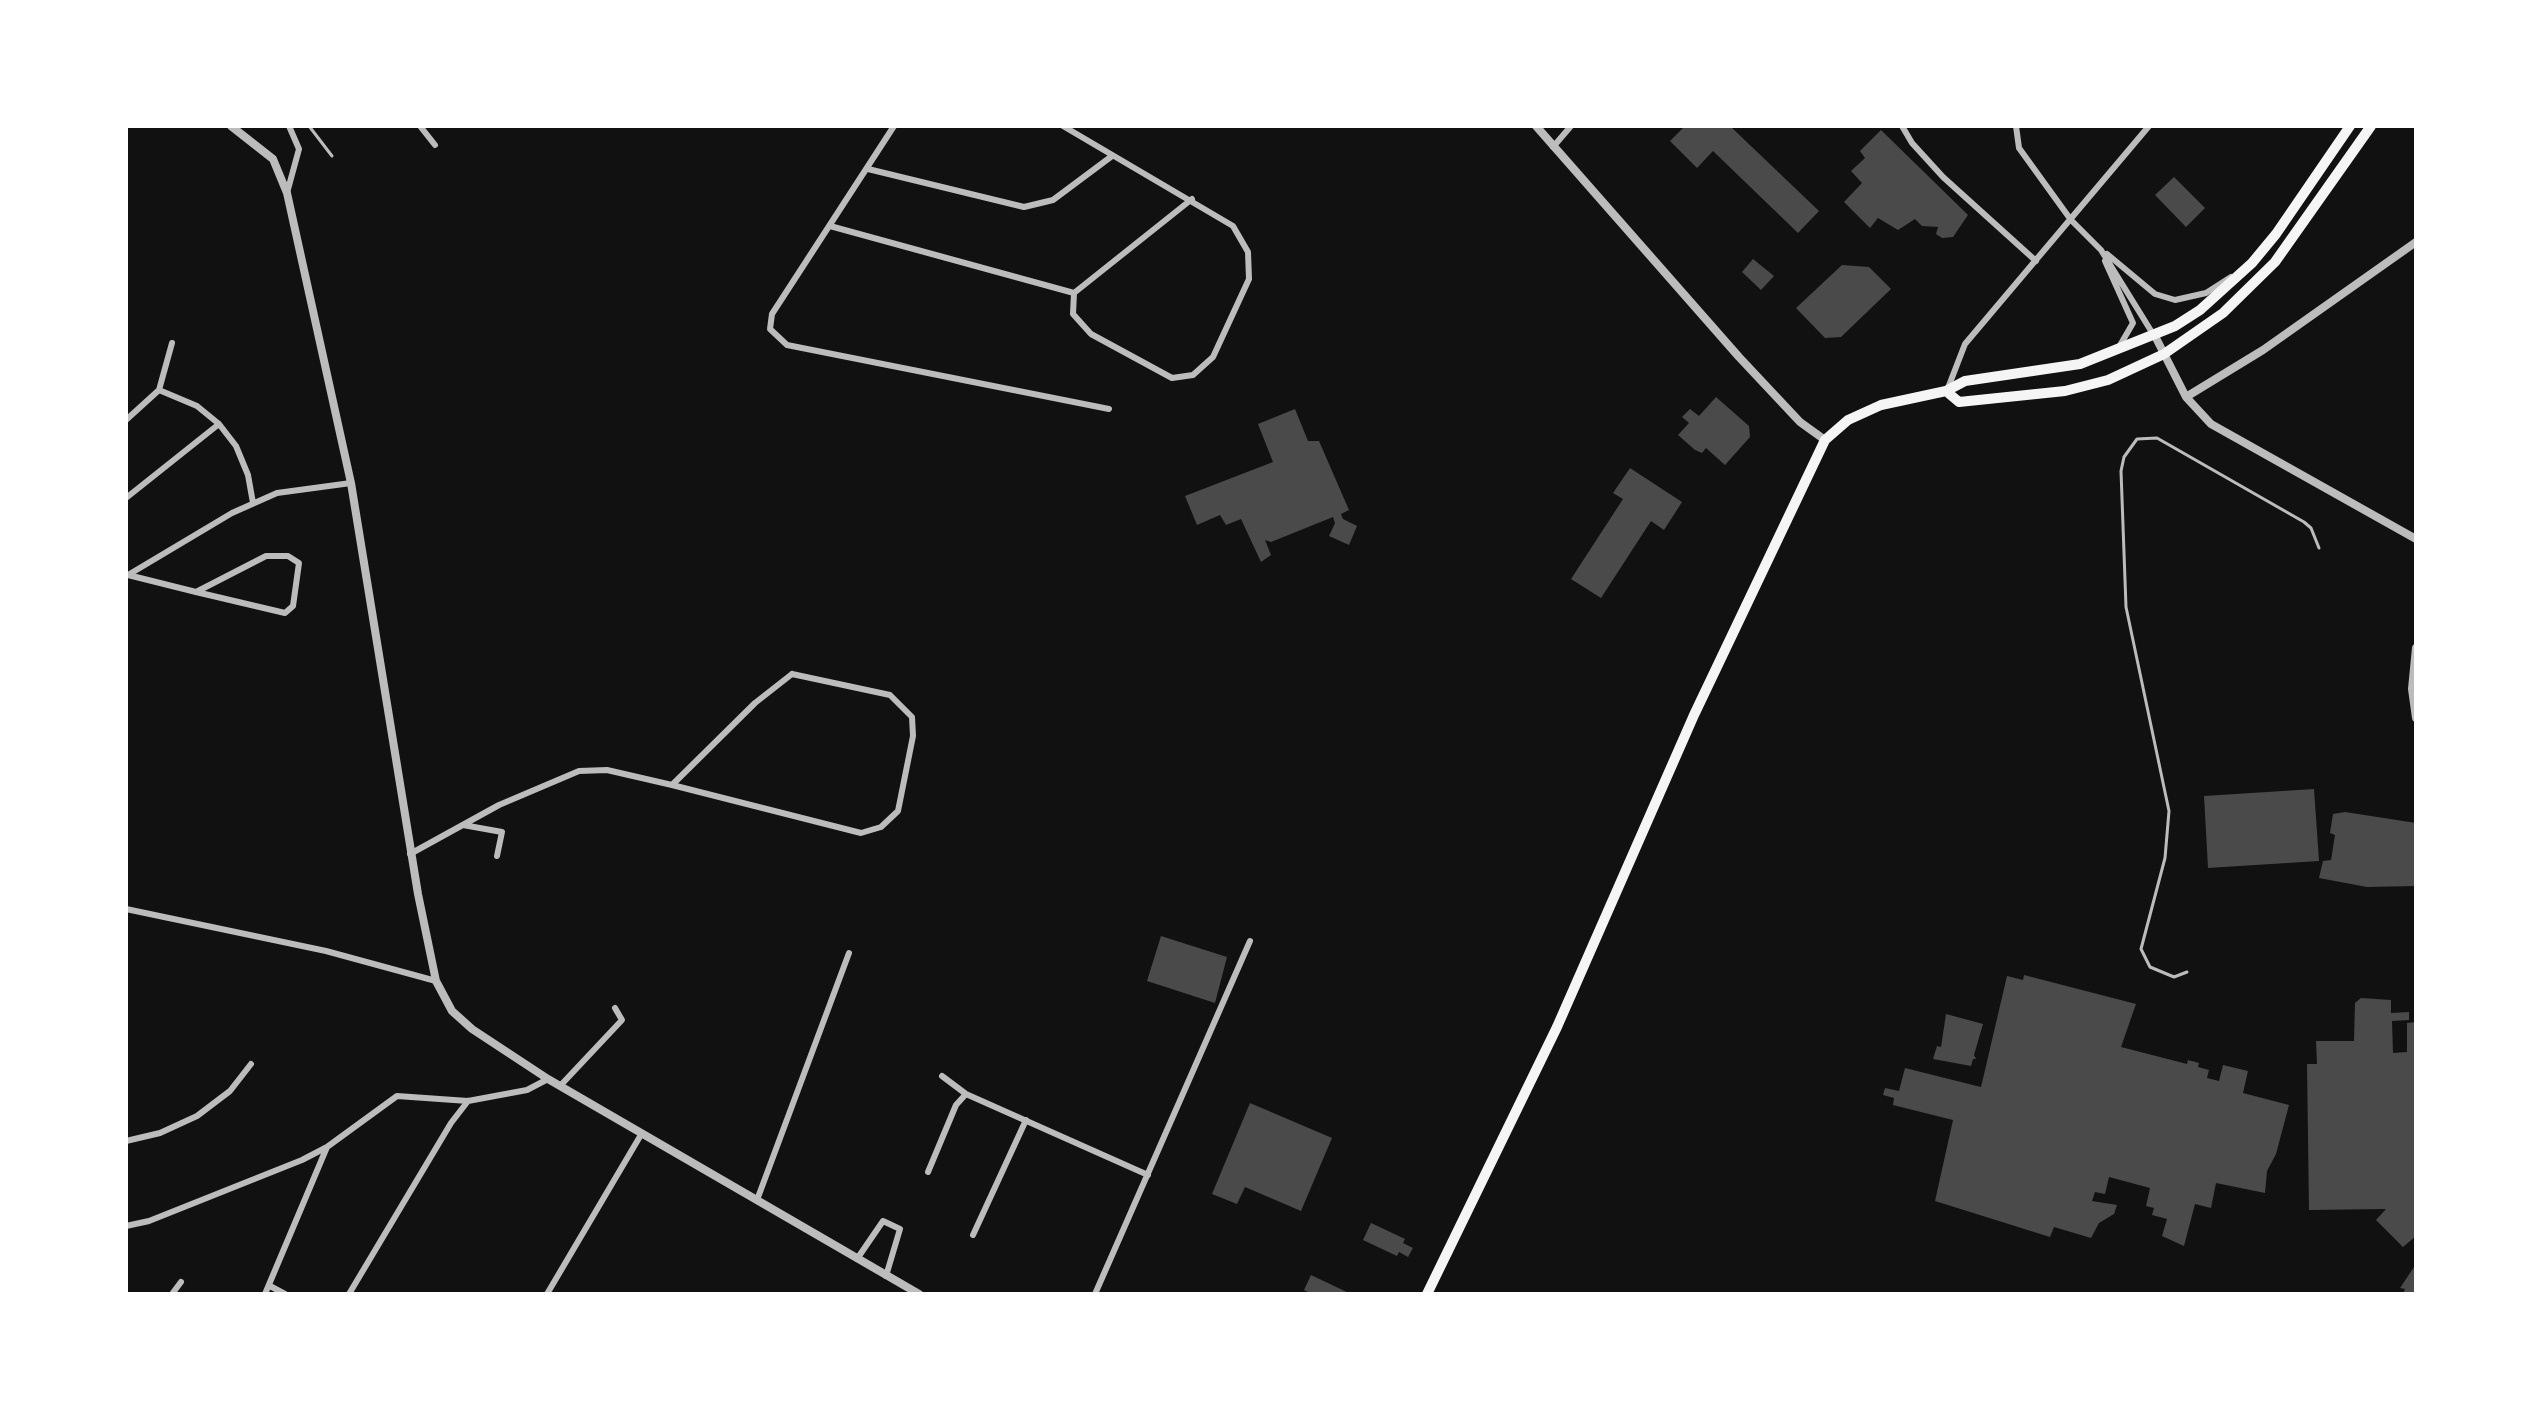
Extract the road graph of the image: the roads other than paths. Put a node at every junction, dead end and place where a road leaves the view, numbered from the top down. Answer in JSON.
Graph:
{"nodes":[{"id":1,"x":231,"y":126,"type":"edge"},
{"id":2,"x":289,"y":126,"type":"edge"},
{"id":3,"x":309,"y":126,"type":"edge"},
{"id":4,"x":420,"y":126,"type":"edge"},
{"id":5,"x":894,"y":126,"type":"edge"},
{"id":6,"x":1063,"y":126,"type":"edge"},
{"id":7,"x":1536,"y":126,"type":"edge"},
{"id":8,"x":1571,"y":126,"type":"edge"},
{"id":9,"x":1902,"y":126,"type":"edge"},
{"id":10,"x":2016,"y":126,"type":"edge"},
{"id":11,"x":2149,"y":126,"type":"edge"},
{"id":12,"x":2350,"y":126,"type":"edge"},
{"id":13,"x":2371,"y":126,"type":"edge"},
{"id":14,"x":435,"y":145,"type":"dead end"},
{"id":15,"x":1553,"y":147,"type":"junction"},
{"id":16,"x":332,"y":156,"type":"dead end"},
{"id":17,"x":1112,"y":156,"type":"junction"},
{"id":18,"x":868,"y":169,"type":"junction"},
{"id":19,"x":287,"y":193,"type":"junction"},
{"id":20,"x":1192,"y":199,"type":"junction"},
{"id":21,"x":2071,"y":220,"type":"junction"},
{"id":22,"x":830,"y":226,"type":"junction"},
{"id":23,"x":2416,"y":242,"type":"edge"},
{"id":24,"x":2101,"y":250,"type":"junction"},
{"id":25,"x":2036,"y":261,"type":"junction"},
{"id":26,"x":2252,"y":263,"type":"junction"},
{"id":27,"x":1074,"y":293,"type":"junction"},
{"id":28,"x":2155,"y":336,"type":"junction"},
{"id":29,"x":172,"y":343,"type":"dead end"},
{"id":30,"x":2164,"y":354,"type":"junction"},
{"id":31,"x":2108,"y":355,"type":"junction"},
{"id":32,"x":159,"y":390,"type":"junction"},
{"id":33,"x":1946,"y":391,"type":"junction"},
{"id":34,"x":2186,"y":397,"type":"junction"},
{"id":35,"x":1109,"y":409,"type":"dead end"},
{"id":36,"x":126,"y":420,"type":"edge"},
{"id":37,"x":219,"y":424,"type":"junction"},
{"id":38,"x":1825,"y":440,"type":"junction"},
{"id":39,"x":351,"y":483,"type":"junction"},
{"id":40,"x":126,"y":498,"type":"edge"},
{"id":41,"x":253,"y":503,"type":"junction"},
{"id":42,"x":2416,"y":539,"type":"edge"},
{"id":43,"x":2319,"y":548,"type":"dead end"},
{"id":44,"x":127,"y":575,"type":"edge"},
{"id":45,"x":196,"y":592,"type":"junction"},
{"id":46,"x":2416,"y":648,"type":"edge"},
{"id":47,"x":2416,"y":718,"type":"edge"},
{"id":48,"x":672,"y":785,"type":"junction"},
{"id":49,"x":463,"y":825,"type":"junction"},
{"id":50,"x":410,"y":854,"type":"junction"},
{"id":51,"x":497,"y":856,"type":"dead end"},
{"id":52,"x":126,"y":910,"type":"edge"},
{"id":53,"x":1250,"y":941,"type":"dead end"},
{"id":54,"x":849,"y":953,"type":"dead end"},
{"id":55,"x":2187,"y":972,"type":"dead end"},
{"id":56,"x":436,"y":981,"type":"junction"},
{"id":57,"x":615,"y":1008,"type":"dead end"},
{"id":58,"x":251,"y":1064,"type":"dead end"},
{"id":59,"x":942,"y":1076,"type":"dead end"},
{"id":60,"x":548,"y":1079,"type":"junction"},
{"id":61,"x":560,"y":1086,"type":"junction"},
{"id":62,"x":966,"y":1094,"type":"junction"},
{"id":63,"x":468,"y":1101,"type":"junction"},
{"id":64,"x":1026,"y":1120,"type":"junction"},
{"id":65,"x":642,"y":1133,"type":"junction"},
{"id":66,"x":126,"y":1141,"type":"edge"},
{"id":67,"x":327,"y":1147,"type":"junction"},
{"id":68,"x":928,"y":1172,"type":"dead end"},
{"id":69,"x":1148,"y":1175,"type":"junction"},
{"id":70,"x":757,"y":1200,"type":"junction"},
{"id":71,"x":126,"y":1226,"type":"edge"},
{"id":72,"x":973,"y":1235,"type":"dead end"},
{"id":73,"x":857,"y":1259,"type":"junction"},
{"id":74,"x":886,"y":1276,"type":"junction"},
{"id":75,"x":181,"y":1282,"type":"dead end"},
{"id":76,"x":270,"y":1286,"type":"junction"},
{"id":77,"x":172,"y":1294,"type":"edge"},
{"id":78,"x":265,"y":1294,"type":"edge"},
{"id":79,"x":285,"y":1294,"type":"edge"},
{"id":80,"x":349,"y":1294,"type":"edge"},
{"id":81,"x":547,"y":1294,"type":"edge"},
{"id":82,"x":919,"y":1294,"type":"edge"},
{"id":83,"x":1095,"y":1294,"type":"edge"},
{"id":84,"x":1427,"y":1294,"type":"edge"}],
"edges":[{"from":1,"to":19,"type":"street"},
{"from":2,"to":19,"type":"street"},
{"from":3,"to":16,"type":"lane"},
{"from":4,"to":14,"type":"street"},
{"from":5,"to":18,"type":"street"},
{"from":6,"to":17,"type":"street"},
{"from":7,"to":15,"type":"street"},
{"from":8,"to":15,"type":"street"},
{"from":9,"to":25,"type":"street"},
{"from":10,"to":21,"type":"street"},
{"from":11,"to":21,"type":"street"},
{"from":12,"to":26,"type":"main road"},
{"from":13,"to":30,"type":"main road"},
{"from":15,"to":38,"type":"street"},
{"from":17,"to":18,"type":"street"},
{"from":17,"to":20,"type":"street"},
{"from":18,"to":22,"type":"street"},
{"from":19,"to":39,"type":"street"},
{"from":20,"to":27,"type":"street"},
{"from":20,"to":27,"type":"street"},
{"from":21,"to":24,"type":"street"},
{"from":21,"to":25,"type":"street"},
{"from":22,"to":27,"type":"street"},
{"from":22,"to":35,"type":"street"},
{"from":23,"to":34,"type":"street"},
{"from":24,"to":26,"type":"street"},
{"from":24,"to":28,"type":"street"},
{"from":24,"to":31,"type":"street"},
{"from":25,"to":33,"type":"street"},
{"from":26,"to":28,"type":"main road"},
{"from":28,"to":30,"type":"street"},
{"from":28,"to":31,"type":"main road"},
{"from":29,"to":32,"type":"street"},
{"from":30,"to":33,"type":"main road"},
{"from":30,"to":34,"type":"street"},
{"from":31,"to":33,"type":"main road"},
{"from":32,"to":36,"type":"street"},
{"from":32,"to":37,"type":"street"},
{"from":33,"to":38,"type":"main road"},
{"from":34,"to":42,"type":"street"},
{"from":37,"to":40,"type":"street"},
{"from":37,"to":41,"type":"street"},
{"from":38,"to":84,"type":"main road"},
{"from":39,"to":41,"type":"street"},
{"from":39,"to":50,"type":"street"},
{"from":41,"to":44,"type":"street"},
{"from":43,"to":55,"type":"lane"},
{"from":44,"to":45,"type":"street"},
{"from":45,"to":45,"type":"street"},
{"from":46,"to":47,"type":"street"},
{"from":48,"to":48,"type":"street"},
{"from":48,"to":49,"type":"street"},
{"from":49,"to":50,"type":"street"},
{"from":49,"to":51,"type":"street"},
{"from":50,"to":56,"type":"street"},
{"from":52,"to":56,"type":"street"},
{"from":53,"to":69,"type":"street"},
{"from":54,"to":70,"type":"street"},
{"from":56,"to":60,"type":"street"},
{"from":57,"to":61,"type":"street"},
{"from":58,"to":66,"type":"street"},
{"from":59,"to":62,"type":"street"},
{"from":60,"to":61,"type":"street"},
{"from":60,"to":63,"type":"street"},
{"from":61,"to":65,"type":"street"},
{"from":62,"to":64,"type":"street"},
{"from":62,"to":68,"type":"street"},
{"from":63,"to":67,"type":"street"},
{"from":63,"to":80,"type":"street"},
{"from":64,"to":69,"type":"street"},
{"from":64,"to":72,"type":"street"},
{"from":65,"to":70,"type":"street"},
{"from":65,"to":81,"type":"street"},
{"from":67,"to":71,"type":"street"},
{"from":67,"to":76,"type":"street"},
{"from":69,"to":83,"type":"street"},
{"from":70,"to":73,"type":"street"},
{"from":73,"to":74,"type":"street"},
{"from":73,"to":74,"type":"street"},
{"from":74,"to":82,"type":"street"},
{"from":75,"to":77,"type":"street"},
{"from":76,"to":78,"type":"street"},
{"from":76,"to":79,"type":"street"}]}
